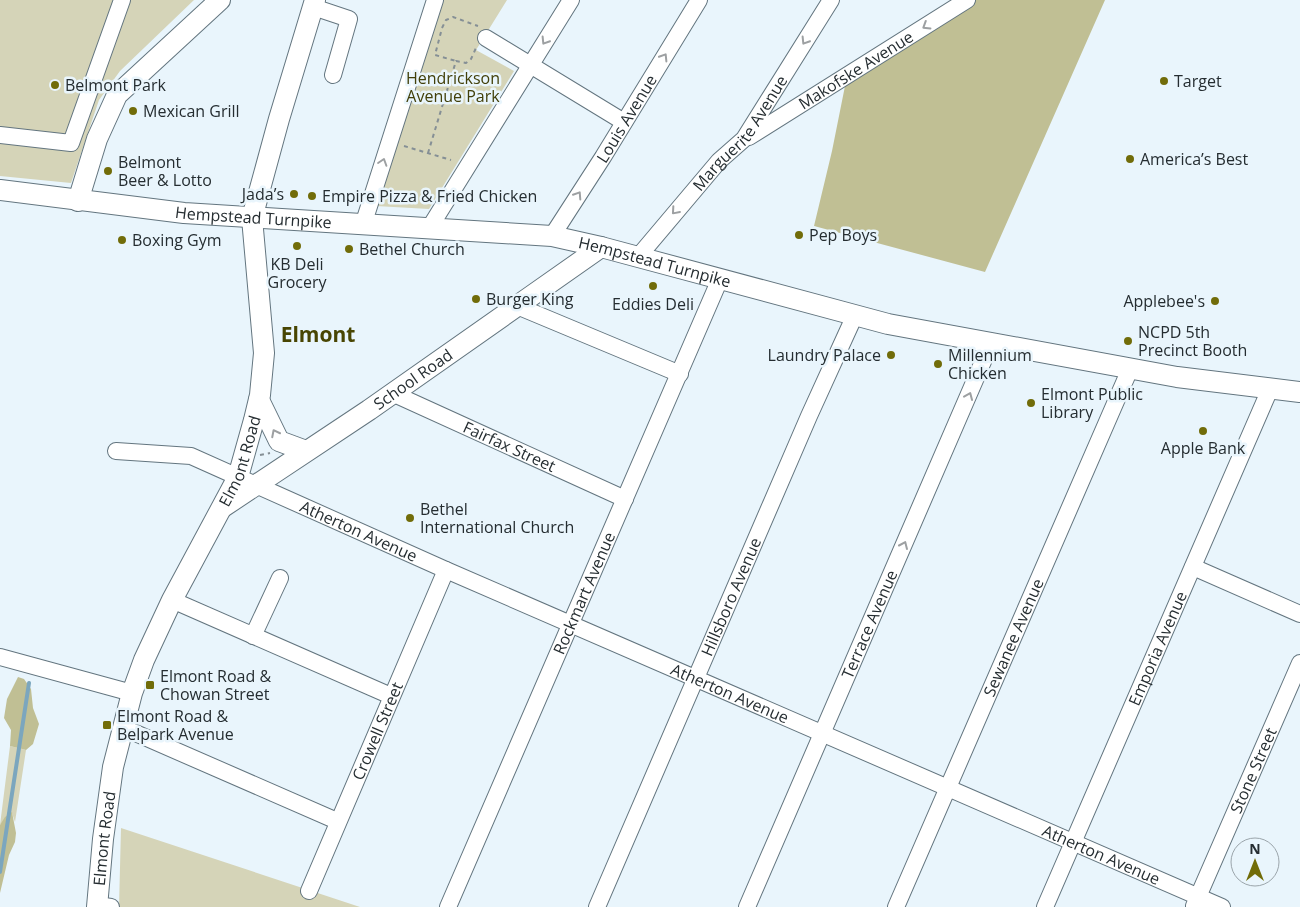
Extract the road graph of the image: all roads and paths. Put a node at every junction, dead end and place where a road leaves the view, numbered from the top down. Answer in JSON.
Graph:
{"nodes":[{"id":1,"x":122,"y":0,"type":"edge"},
{"id":2,"x":220,"y":0,"type":"edge"},
{"id":3,"x":435,"y":0,"type":"edge"},
{"id":4,"x":571,"y":0,"type":"edge"},
{"id":5,"x":700,"y":0,"type":"edge"},
{"id":6,"x":831,"y":0,"type":"edge"},
{"id":7,"x":965,"y":1,"type":"edge"},
{"id":8,"x":314,"y":3,"type":"edge"},
{"id":9,"x":481,"y":36,"type":"junction"},
{"id":10,"x":456,"y":61,"type":"junction"},
{"id":11,"x":530,"y":65,"type":"junction"},
{"id":12,"x":333,"y":75,"type":"dead end"},
{"id":13,"x":624,"y":122,"type":"junction"},
{"id":14,"x":0,"y":135,"type":"edge"},
{"id":15,"x":744,"y":140,"type":"junction"},
{"id":16,"x":390,"y":142,"type":"junction"},
{"id":17,"x":428,"y":153,"type":"junction"},
{"id":18,"x":451,"y":160,"type":"dead end"},
{"id":19,"x":0,"y":190,"type":"edge"},
{"id":20,"x":78,"y":201,"type":"junction"},
{"id":21,"x":252,"y":218,"type":"junction"},
{"id":22,"x":363,"y":225,"type":"junction"},
{"id":23,"x":430,"y":227,"type":"junction"},
{"id":24,"x":552,"y":236,"type":"junction"},
{"id":25,"x":601,"y":247,"type":"junction"},
{"id":26,"x":638,"y":257,"type":"junction"},
{"id":27,"x":720,"y":279,"type":"junction"},
{"id":28,"x":517,"y":306,"type":"junction"},
{"id":29,"x":855,"y":315,"type":"junction"},
{"id":30,"x":991,"y":343,"type":"junction"},
{"id":31,"x":1130,"y":369,"type":"junction"},
{"id":32,"x":680,"y":374,"type":"junction"},
{"id":33,"x":1270,"y":389,"type":"junction"},
{"id":34,"x":1300,"y":392,"type":"edge"},
{"id":35,"x":392,"y":393,"type":"junction"},
{"id":36,"x":259,"y":400,"type":"junction"},
{"id":37,"x":116,"y":451,"type":"dead end"},
{"id":38,"x":306,"y":452,"type":"junction"},
{"id":39,"x":238,"y":477,"type":"junction"},
{"id":40,"x":256,"y":485,"type":"junction"},
{"id":41,"x":625,"y":500,"type":"junction"},
{"id":42,"x":222,"y":508,"type":"junction"},
{"id":43,"x":1193,"y":567,"type":"junction"},
{"id":44,"x":446,"y":570,"type":"junction"},
{"id":45,"x":280,"y":578,"type":"dead end"},
{"id":46,"x":172,"y":600,"type":"junction"},
{"id":47,"x":1300,"y":614,"type":"edge"},
{"id":48,"x":571,"y":625,"type":"junction"},
{"id":49,"x":253,"y":636,"type":"junction"},
{"id":50,"x":0,"y":657,"type":"edge"},
{"id":51,"x":1300,"y":663,"type":"edge"},
{"id":52,"x":697,"y":680,"type":"junction"},
{"id":53,"x":132,"y":693,"type":"junction"},
{"id":54,"x":391,"y":696,"type":"junction"},
{"id":55,"x":124,"y":728,"type":"junction"},
{"id":56,"x":822,"y":734,"type":"junction"},
{"id":57,"x":947,"y":789,"type":"junction"},
{"id":58,"x":337,"y":821,"type":"junction"},
{"id":59,"x":1072,"y":843,"type":"junction"},
{"id":60,"x":309,"y":891,"type":"dead end"},
{"id":61,"x":1196,"y":902,"type":"edge"},
{"id":62,"x":102,"y":906,"type":"edge"},
{"id":63,"x":448,"y":907,"type":"edge"},
{"id":64,"x":597,"y":907,"type":"edge"},
{"id":65,"x":747,"y":907,"type":"edge"},
{"id":66,"x":896,"y":907,"type":"edge"},
{"id":67,"x":1045,"y":907,"type":"edge"},
{"id":68,"x":1222,"y":907,"type":"edge"}],
"edges":[{"from":1,"to":14,"type":"street"},
{"from":2,"to":20,"type":"main road"},
{"from":3,"to":16,"type":"street"},
{"from":4,"to":11,"type":"street","one_way":true},
{"from":13,"to":5,"type":"street","name":"Louis Avenue","one_way":true},
{"from":6,"to":15,"type":"street","name":"Marguerite Avenue","one_way":true},
{"from":7,"to":15,"type":"street","name":"Makofske Avenue","one_way":true},
{"from":8,"to":12,"type":"street"},
{"from":8,"to":21,"type":"main road","name":"Elmont Road"},
{"from":9,"to":10,"type":"path"},
{"from":9,"to":10,"type":"path"},
{"from":9,"to":11,"type":"street"},
{"from":10,"to":17,"type":"path"},
{"from":11,"to":13,"type":"street"},
{"from":11,"to":23,"type":"street"},
{"from":24,"to":13,"type":"street","name":"Louis Avenue","one_way":true},
{"from":15,"to":26,"type":"street","name":"Marguerite Avenue","one_way":true},
{"from":16,"to":17,"type":"path"},
{"from":22,"to":16,"type":"street","one_way":true},
{"from":17,"to":18,"type":"path"},
{"from":19,"to":20,"type":"main road","name":"Hempstead Turnpike"},
{"from":20,"to":21,"type":"main road","name":"Hempstead Turnpike"},
{"from":21,"to":22,"type":"main road","name":"Hempstead Turnpike"},
{"from":21,"to":36,"type":"main road","name":"Elmont Road"},
{"from":22,"to":23,"type":"main road","name":"Hempstead Turnpike"},
{"from":23,"to":24,"type":"main road","name":"Hempstead Turnpike"},
{"from":24,"to":25,"type":"main road","name":"Hempstead Turnpike"},
{"from":25,"to":26,"type":"main road","name":"Hempstead Turnpike"},
{"from":25,"to":28,"type":"main road","name":"School Road"},
{"from":26,"to":27,"type":"main road","name":"Hempstead Turnpike"},
{"from":27,"to":29,"type":"main road","name":"Hempstead Turnpike"},
{"from":27,"to":32,"type":"street","name":"Rockmart Avenue"},
{"from":28,"to":32,"type":"street"},
{"from":28,"to":35,"type":"main road","name":"School Road"},
{"from":29,"to":30,"type":"main road","name":"Hempstead Turnpike"},
{"from":29,"to":52,"type":"street","name":"Hillsboro Avenue"},
{"from":30,"to":31,"type":"main road","name":"Hempstead Turnpike"},
{"from":56,"to":30,"type":"street","name":"Terrace Avenue","one_way":true},
{"from":31,"to":33,"type":"main road","name":"Hempstead Turnpike"},
{"from":31,"to":57,"type":"street","name":"Sewanee Avenue"},
{"from":32,"to":41,"type":"street","name":"Rockmart Avenue"},
{"from":33,"to":34,"type":"main road","name":"Hempstead Turnpike"},
{"from":33,"to":43,"type":"street","name":"Emporia Avenue"},
{"from":35,"to":38,"type":"main road","name":"School Road"},
{"from":35,"to":41,"type":"street","name":"Fairfax Street"},
{"from":38,"to":36,"type":"main road","one_way":true},
{"from":36,"to":39,"type":"main road","name":"Elmont Road"},
{"from":37,"to":39,"type":"street","name":"Atherton Avenue"},
{"from":38,"to":40,"type":"main road","name":"School Road"},
{"from":39,"to":40,"type":"street","name":"Atherton Avenue"},
{"from":39,"to":42,"type":"main road","name":"Elmont Road"},
{"from":40,"to":42,"type":"main road","name":"School Road"},
{"from":40,"to":44,"type":"street","name":"Atherton Avenue"},
{"from":41,"to":48,"type":"street","name":"Rockmart Avenue"},
{"from":42,"to":46,"type":"main road","name":"Elmont Road"},
{"from":43,"to":47,"type":"street"},
{"from":43,"to":59,"type":"street","name":"Emporia Avenue"},
{"from":44,"to":48,"type":"street","name":"Atherton Avenue"},
{"from":44,"to":54,"type":"street","name":"Crowell Street"},
{"from":45,"to":49,"type":"street"},
{"from":46,"to":49,"type":"street"},
{"from":46,"to":53,"type":"main road","name":"Elmont Road"},
{"from":48,"to":52,"type":"street","name":"Atherton Avenue"},
{"from":48,"to":63,"type":"street","name":"Rockmart Avenue"},
{"from":49,"to":54,"type":"street"},
{"from":50,"to":53,"type":"street"},
{"from":51,"to":61,"type":"street","name":"Stone Street"},
{"from":52,"to":56,"type":"street","name":"Atherton Avenue"},
{"from":52,"to":64,"type":"street","name":"Hillsboro Avenue"},
{"from":53,"to":55,"type":"main road","name":"Elmont Road"},
{"from":54,"to":58,"type":"street","name":"Crowell Street"},
{"from":55,"to":58,"type":"street"},
{"from":55,"to":62,"type":"main road","name":"Elmont Road"},
{"from":56,"to":57,"type":"street","name":"Atherton Avenue"},
{"from":56,"to":65,"type":"street","name":"Terrace Avenue"},
{"from":57,"to":59,"type":"street","name":"Atherton Avenue"},
{"from":57,"to":66,"type":"street","name":"Sewanee Avenue"},
{"from":58,"to":60,"type":"street","name":"Crowell Street"},
{"from":59,"to":61,"type":"street","name":"Atherton Avenue"},
{"from":59,"to":67,"type":"street","name":"Emporia Avenue"},
{"from":61,"to":68,"type":"street","name":"Atherton Avenue"}]}
